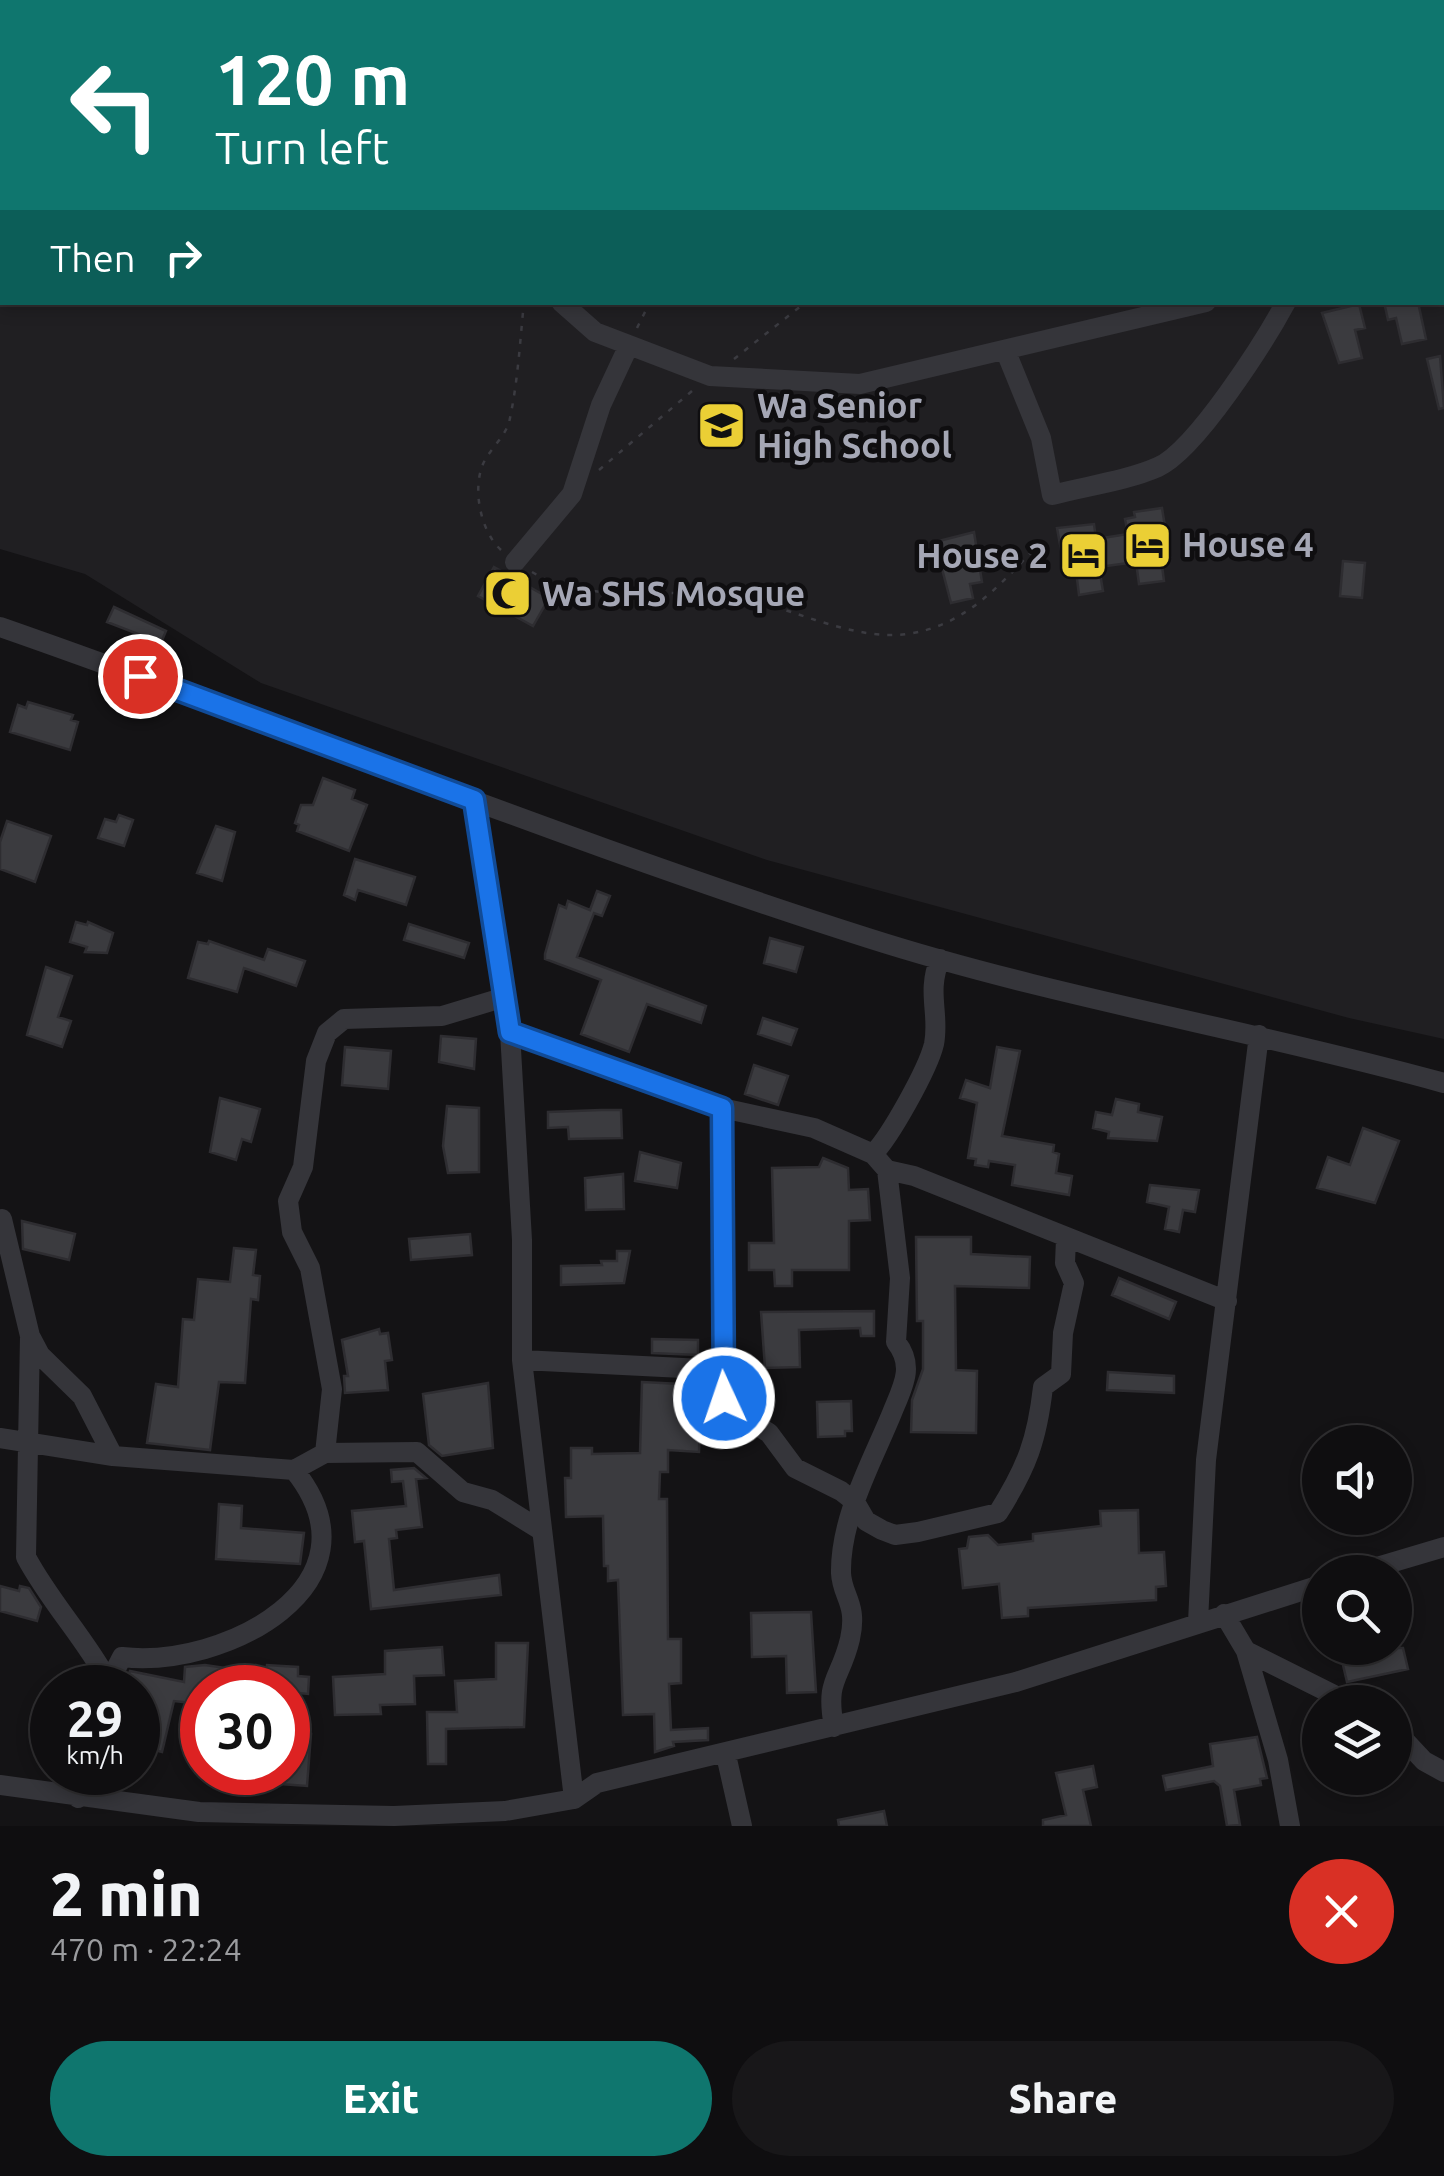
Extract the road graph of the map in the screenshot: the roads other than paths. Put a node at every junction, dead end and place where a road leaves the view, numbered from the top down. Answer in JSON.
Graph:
{"nodes":[{"id":1,"x":564,"y":305,"type":"edge"},
{"id":2,"x":1194,"y":305,"type":"edge"},
{"id":3,"x":1284,"y":305,"type":"edge"},
{"id":4,"x":629,"y":345,"type":"junction"},
{"id":5,"x":1006,"y":352,"type":"junction"},
{"id":6,"x":515,"y":562,"type":"road end"},
{"id":7,"x":0,"y":627,"type":"edge"},
{"id":8,"x":474,"y":800,"type":"junction"},
{"id":9,"x":940,"y":959,"type":"junction"},
{"id":10,"x":506,"y":998,"type":"junction"},
{"id":11,"x":510,"y":1032,"type":"junction"},
{"id":12,"x":1259,"y":1035,"type":"junction"},
{"id":13,"x":1444,"y":1083,"type":"edge"},
{"id":14,"x":722,"y":1108,"type":"junction"},
{"id":15,"x":880,"y":1162,"type":"junction"},
{"id":16,"x":2,"y":1220,"type":"edge"},
{"id":17,"x":1066,"y":1239,"type":"junction"},
{"id":18,"x":1227,"y":1301,"type":"junction"},
{"id":19,"x":30,"y":1336,"type":"junction"},
{"id":20,"x":522,"y":1360,"type":"junction"},
{"id":21,"x":724,"y":1370,"type":"junction"},
{"id":22,"x":0,"y":1438,"type":"edge"},
{"id":23,"x":29,"y":1443,"type":"junction"},
{"id":24,"x":325,"y":1454,"type":"junction"},
{"id":25,"x":113,"y":1456,"type":"junction"},
{"id":26,"x":294,"y":1470,"type":"junction"},
{"id":27,"x":855,"y":1502,"type":"junction"},
{"id":28,"x":539,"y":1529,"type":"junction"},
{"id":29,"x":1444,"y":1547,"type":"edge"},
{"id":30,"x":1412,"y":1557,"type":"edge"},
{"id":31,"x":1302,"y":1590,"type":"edge"},
{"id":32,"x":1224,"y":1614,"type":"junction"},
{"id":33,"x":1198,"y":1622,"type":"junction"},
{"id":34,"x":1246,"y":1651,"type":"junction"},
{"id":35,"x":98,"y":1665,"type":"edge"},
{"id":36,"x":118,"y":1665,"type":"edge"},
{"id":37,"x":1314,"y":1685,"type":"edge"},
{"id":38,"x":834,"y":1727,"type":"junction"},
{"id":39,"x":1412,"y":1748,"type":"edge"},
{"id":40,"x":726,"y":1755,"type":"junction"},
{"id":41,"x":1444,"y":1772,"type":"edge"},
{"id":42,"x":0,"y":1785,"type":"edge"},
{"id":43,"x":79,"y":1795,"type":"edge"},
{"id":44,"x":78,"y":1798,"type":"junction"},
{"id":45,"x":574,"y":1799,"type":"junction"},
{"id":46,"x":742,"y":1826,"type":"edge"},
{"id":47,"x":1290,"y":1826,"type":"edge"}],
"edges":[{"from":1,"to":4,"type":"street"},
{"from":2,"to":5,"type":"street"},
{"from":3,"to":5,"type":"street"},
{"from":4,"to":5,"type":"street"},
{"from":4,"to":6,"type":"street"},
{"from":7,"to":8,"type":"street"},
{"from":8,"to":9,"type":"street"},
{"from":8,"to":10,"type":"street"},
{"from":9,"to":12,"type":"street"},
{"from":9,"to":15,"type":"street"},
{"from":10,"to":11,"type":"street"},
{"from":10,"to":24,"type":"street"},
{"from":11,"to":14,"type":"street"},
{"from":11,"to":20,"type":"street"},
{"from":12,"to":13,"type":"street"},
{"from":12,"to":18,"type":"street"},
{"from":14,"to":15,"type":"street"},
{"from":14,"to":21,"type":"street"},
{"from":15,"to":17,"type":"street"},
{"from":15,"to":27,"type":"street"},
{"from":16,"to":19,"type":"street"},
{"from":17,"to":18,"type":"street"},
{"from":17,"to":27,"type":"street"},
{"from":18,"to":33,"type":"street"},
{"from":19,"to":23,"type":"street"},
{"from":19,"to":25,"type":"street"},
{"from":20,"to":21,"type":"street"},
{"from":20,"to":28,"type":"street"},
{"from":21,"to":27,"type":"street"},
{"from":22,"to":23,"type":"street"},
{"from":23,"to":25,"type":"street"},
{"from":23,"to":35,"type":"street"},
{"from":24,"to":26,"type":"street"},
{"from":24,"to":28,"type":"street"},
{"from":25,"to":26,"type":"street"},
{"from":26,"to":36,"type":"street"},
{"from":27,"to":38,"type":"street"},
{"from":28,"to":45,"type":"street"},
{"from":29,"to":30,"type":"street"},
{"from":31,"to":32,"type":"street"},
{"from":32,"to":33,"type":"street"},
{"from":32,"to":34,"type":"street"},
{"from":33,"to":38,"type":"street"},
{"from":34,"to":37,"type":"street"},
{"from":34,"to":47,"type":"street"},
{"from":38,"to":40,"type":"street"},
{"from":39,"to":41,"type":"street"},
{"from":40,"to":45,"type":"street"},
{"from":40,"to":46,"type":"street"},
{"from":42,"to":44,"type":"street"},
{"from":43,"to":44,"type":"street"},
{"from":44,"to":45,"type":"street"}]}
